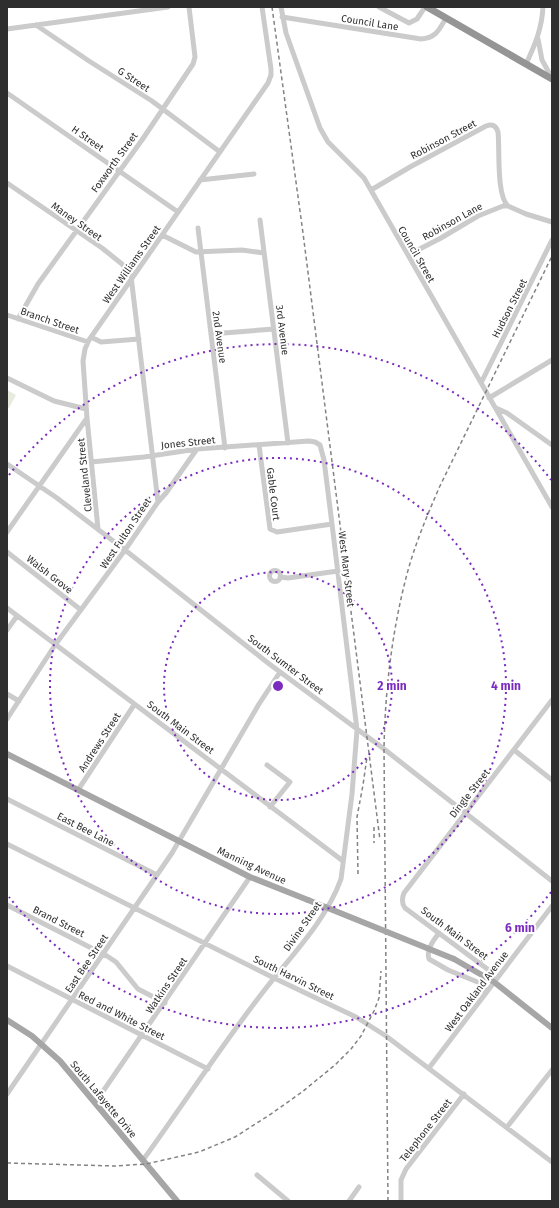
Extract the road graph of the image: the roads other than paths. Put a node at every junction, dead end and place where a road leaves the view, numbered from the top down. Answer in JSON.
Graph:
{"nodes":[{"id":1,"x":168,"y":7,"type":"edge"},
{"id":2,"x":189,"y":7,"type":"edge"},
{"id":3,"x":262,"y":7,"type":"edge"},
{"id":4,"x":281,"y":7,"type":"edge"},
{"id":5,"x":379,"y":7,"type":"edge"},
{"id":6,"x":426,"y":7,"type":"edge"},
{"id":7,"x":543,"y":7,"type":"edge"},
{"id":8,"x":146,"y":8,"type":"edge"},
{"id":9,"x":282,"y":17,"type":"junction"},
{"id":10,"x":446,"y":18,"type":"junction"},
{"id":11,"x":36,"y":25,"type":"junction"},
{"id":12,"x":7,"y":29,"type":"edge"},
{"id":13,"x":538,"y":38,"type":"junction"},
{"id":14,"x":526,"y":64,"type":"junction"},
{"id":15,"x":552,"y":78,"type":"edge"},
{"id":16,"x":7,"y":93,"type":"edge"},
{"id":17,"x":163,"y":109,"type":"junction"},
{"id":18,"x":220,"y":152,"type":"junction"},
{"id":19,"x":119,"y":171,"type":"junction"},
{"id":20,"x":254,"y":174,"type":"dead end"},
{"id":21,"x":200,"y":180,"type":"junction"},
{"id":22,"x":7,"y":183,"type":"edge"},
{"id":23,"x":371,"y":190,"type":"junction"},
{"id":24,"x":508,"y":206,"type":"junction"},
{"id":25,"x":178,"y":212,"type":"junction"},
{"id":26,"x":260,"y":220,"type":"dead end"},
{"id":27,"x":552,"y":222,"type":"edge"},
{"id":28,"x":198,"y":228,"type":"dead end"},
{"id":29,"x":76,"y":231,"type":"junction"},
{"id":30,"x":162,"y":235,"type":"junction"},
{"id":31,"x":552,"y":240,"type":"edge"},
{"id":32,"x":201,"y":253,"type":"junction"},
{"id":33,"x":264,"y":253,"type":"junction"},
{"id":34,"x":408,"y":255,"type":"junction"},
{"id":35,"x":132,"y":278,"type":"junction"},
{"id":36,"x":7,"y":315,"type":"edge"},
{"id":37,"x":18,"y":319,"type":"junction"},
{"id":38,"x":274,"y":329,"type":"junction"},
{"id":39,"x":211,"y":334,"type":"junction"},
{"id":40,"x":91,"y":337,"type":"junction"},
{"id":41,"x":139,"y":339,"type":"junction"},
{"id":42,"x":88,"y":342,"type":"junction"},
{"id":43,"x":552,"y":360,"type":"edge"},
{"id":44,"x":7,"y":378,"type":"edge"},
{"id":45,"x":481,"y":383,"type":"junction"},
{"id":46,"x":489,"y":398,"type":"junction"},
{"id":47,"x":495,"y":407,"type":"junction"},
{"id":48,"x":86,"y":409,"type":"junction"},
{"id":49,"x":87,"y":418,"type":"junction"},
{"id":50,"x":288,"y":443,"type":"junction"},
{"id":51,"x":258,"y":445,"type":"junction"},
{"id":52,"x":552,"y":445,"type":"edge"},
{"id":53,"x":225,"y":448,"type":"junction"},
{"id":54,"x":197,"y":449,"type":"junction"},
{"id":55,"x":152,"y":456,"type":"junction"},
{"id":56,"x":91,"y":462,"type":"junction"},
{"id":57,"x":7,"y":464,"type":"edge"},
{"id":58,"x":39,"y":486,"type":"junction"},
{"id":59,"x":158,"y":502,"type":"junction"},
{"id":60,"x":552,"y":508,"type":"edge"},
{"id":61,"x":332,"y":524,"type":"junction"},
{"id":62,"x":98,"y":529,"type":"junction"},
{"id":63,"x":7,"y":532,"type":"edge"},
{"id":64,"x":125,"y":550,"type":"junction"},
{"id":65,"x":7,"y":552,"type":"edge"},
{"id":66,"x":338,"y":571,"type":"junction"},
{"id":67,"x":280,"y":577,"type":"dead end"},
{"id":68,"x":7,"y":608,"type":"edge"},
{"id":69,"x":81,"y":610,"type":"junction"},
{"id":70,"x":17,"y":616,"type":"junction"},
{"id":71,"x":7,"y":630,"type":"edge"},
{"id":72,"x":55,"y":645,"type":"junction"},
{"id":73,"x":280,"y":672,"type":"junction"},
{"id":74,"x":7,"y":694,"type":"edge"},
{"id":75,"x":552,"y":700,"type":"edge"},
{"id":76,"x":19,"y":701,"type":"junction"},
{"id":77,"x":134,"y":705,"type":"junction"},
{"id":78,"x":7,"y":720,"type":"edge"},
{"id":79,"x":357,"y":730,"type":"junction"},
{"id":80,"x":514,"y":750,"type":"junction"},
{"id":81,"x":7,"y":754,"type":"edge"},
{"id":82,"x":267,"y":764,"type":"dead end"},
{"id":83,"x":221,"y":770,"type":"junction"},
{"id":84,"x":552,"y":780,"type":"edge"},
{"id":85,"x":78,"y":790,"type":"junction"},
{"id":86,"x":7,"y":799,"type":"edge"},
{"id":87,"x":270,"y":807,"type":"junction"},
{"id":88,"x":465,"y":814,"type":"junction"},
{"id":89,"x":179,"y":842,"type":"junction"},
{"id":90,"x":7,"y":844,"type":"edge"},
{"id":91,"x":343,"y":861,"type":"junction"},
{"id":92,"x":157,"y":875,"type":"junction"},
{"id":93,"x":250,"y":877,"type":"junction"},
{"id":94,"x":552,"y":881,"type":"edge"},
{"id":95,"x":402,"y":899,"type":"joint"},
{"id":96,"x":7,"y":905,"type":"edge"},
{"id":97,"x":552,"y":906,"type":"edge"},
{"id":98,"x":134,"y":908,"type":"junction"},
{"id":99,"x":439,"y":933,"type":"junction"},
{"id":100,"x":205,"y":944,"type":"junction"},
{"id":101,"x":103,"y":954,"type":"junction"},
{"id":102,"x":7,"y":966,"type":"edge"},
{"id":103,"x":274,"y":978,"type":"junction"},
{"id":104,"x":494,"y":982,"type":"junction"},
{"id":105,"x":485,"y":994,"type":"junction"},
{"id":106,"x":72,"y":999,"type":"junction"},
{"id":107,"x":165,"y":1003,"type":"junction"},
{"id":108,"x":7,"y":1020,"type":"edge"},
{"id":109,"x":552,"y":1028,"type":"edge"},
{"id":110,"x":143,"y":1035,"type":"junction"},
{"id":111,"x":42,"y":1043,"type":"junction"},
{"id":112,"x":429,"y":1068,"type":"junction"},
{"id":113,"x":208,"y":1069,"type":"junction"},
{"id":114,"x":552,"y":1070,"type":"edge"},
{"id":115,"x":7,"y":1094,"type":"edge"},
{"id":116,"x":464,"y":1094,"type":"junction"},
{"id":117,"x":95,"y":1103,"type":"junction"},
{"id":118,"x":507,"y":1127,"type":"junction"},
{"id":119,"x":143,"y":1160,"type":"junction"},
{"id":120,"x":552,"y":1162,"type":"edge"},
{"id":121,"x":257,"y":1175,"type":"dead end"},
{"id":122,"x":359,"y":1187,"type":"dead end"},
{"id":123,"x":177,"y":1201,"type":"edge"},
{"id":124,"x":288,"y":1201,"type":"edge"},
{"id":125,"x":349,"y":1201,"type":"edge"},
{"id":126,"x":401,"y":1201,"type":"edge"}],
"edges":[{"from":1,"to":8,"type":"street"},
{"from":2,"to":17,"type":"street","name":"Foxworth Street"},
{"from":3,"to":18,"type":"street","name":"West Williams Street"},
{"from":4,"to":9,"type":"street","name":"Council Street"},
{"from":5,"to":6,"type":"street"},
{"from":6,"to":10,"type":"highway"},
{"from":7,"to":13,"type":"street"},
{"from":8,"to":11,"type":"street"},
{"from":9,"to":10,"type":"street","name":"Council Lane"},
{"from":9,"to":23,"type":"street","name":"Council Street"},
{"from":10,"to":14,"type":"highway"},
{"from":11,"to":12,"type":"street"},
{"from":11,"to":17,"type":"street","name":"G Street"},
{"from":13,"to":14,"type":"street"},
{"from":13,"to":15,"type":"street"},
{"from":14,"to":15,"type":"highway"},
{"from":16,"to":19,"type":"street","name":"H Street"},
{"from":17,"to":18,"type":"street","name":"G Street"},
{"from":17,"to":19,"type":"street","name":"Foxworth Street"},
{"from":18,"to":21,"type":"street","name":"West Williams Street"},
{"from":19,"to":25,"type":"street","name":"H Street"},
{"from":19,"to":29,"type":"street","name":"Foxworth Street"},
{"from":20,"to":21,"type":"street"},
{"from":21,"to":25,"type":"street","name":"West Williams Street"},
{"from":22,"to":29,"type":"street","name":"Maney Street"},
{"from":23,"to":24,"type":"street","name":"Robinson Street"},
{"from":23,"to":34,"type":"street","name":"Council Street"},
{"from":24,"to":27,"type":"street"},
{"from":24,"to":34,"type":"street","name":"Robinson Lane"},
{"from":25,"to":30,"type":"street","name":"West Williams Street"},
{"from":26,"to":33,"type":"street","name":"3rd Avenue"},
{"from":28,"to":32,"type":"street","name":"2nd Avenue"},
{"from":29,"to":35,"type":"street","name":"Maney Street"},
{"from":29,"to":37,"type":"street","name":"Foxworth Street"},
{"from":30,"to":32,"type":"street"},
{"from":30,"to":35,"type":"street","name":"West Williams Street"},
{"from":31,"to":45,"type":"street","name":"Hudson Street"},
{"from":32,"to":33,"type":"street"},
{"from":32,"to":39,"type":"street","name":"2nd Avenue"},
{"from":33,"to":38,"type":"street","name":"3rd Avenue"},
{"from":34,"to":45,"type":"street","name":"Council Street"},
{"from":35,"to":40,"type":"street","name":"West Williams Street"},
{"from":35,"to":41,"type":"street","name":"West Fulton Street"},
{"from":36,"to":37,"type":"street","name":"Branch Street"},
{"from":37,"to":42,"type":"street","name":"Branch Street"},
{"from":38,"to":39,"type":"street"},
{"from":38,"to":50,"type":"street","name":"3rd Avenue"},
{"from":39,"to":53,"type":"street","name":"2nd Avenue"},
{"from":40,"to":41,"type":"street"},
{"from":40,"to":42,"type":"street","name":"West Williams Street"},
{"from":41,"to":55,"type":"street","name":"West Fulton Street"},
{"from":42,"to":48,"type":"street","name":"West Williams Street"},
{"from":43,"to":46,"type":"street"},
{"from":44,"to":48,"type":"street"},
{"from":45,"to":46,"type":"street","name":"Council Street"},
{"from":46,"to":47,"type":"street","name":"Council Street"},
{"from":47,"to":52,"type":"street"},
{"from":47,"to":60,"type":"street","name":"Council Street"},
{"from":48,"to":49,"type":"street","name":"West Williams Street"},
{"from":49,"to":56,"type":"street","name":"Cleveland Street"},
{"from":49,"to":58,"type":"street"},
{"from":50,"to":51,"type":"street","name":"Jones Street"},
{"from":50,"to":61,"type":"street","name":"West Mary Street"},
{"from":51,"to":53,"type":"street","name":"Jones Street"},
{"from":51,"to":61,"type":"street","name":"Gable Court"},
{"from":53,"to":54,"type":"street","name":"Jones Street"},
{"from":54,"to":55,"type":"street","name":"Jones Street"},
{"from":54,"to":59,"type":"street"},
{"from":55,"to":56,"type":"street","name":"Jones Street"},
{"from":55,"to":59,"type":"street","name":"West Fulton Street"},
{"from":56,"to":62,"type":"street","name":"Cleveland Street"},
{"from":57,"to":58,"type":"street","name":"South Sumter Street"},
{"from":58,"to":62,"type":"street","name":"South Sumter Street"},
{"from":58,"to":63,"type":"street"},
{"from":59,"to":64,"type":"street","name":"West Fulton Street"},
{"from":61,"to":66,"type":"street","name":"West Mary Street"},
{"from":62,"to":64,"type":"street","name":"South Sumter Street"},
{"from":64,"to":69,"type":"street","name":"West Fulton Street"},
{"from":64,"to":73,"type":"street","name":"South Sumter Street"},
{"from":65,"to":69,"type":"street","name":"Walsh Grove"},
{"from":66,"to":67,"type":"street"},
{"from":66,"to":79,"type":"street","name":"West Mary Street"},
{"from":68,"to":70,"type":"street","name":"South Main Street"},
{"from":69,"to":72,"type":"street","name":"West Fulton Street"},
{"from":70,"to":71,"type":"street"},
{"from":70,"to":72,"type":"street","name":"South Main Street"},
{"from":72,"to":76,"type":"street","name":"West Fulton Street"},
{"from":72,"to":77,"type":"street","name":"South Main Street"},
{"from":73,"to":79,"type":"street","name":"South Sumter Street"},
{"from":73,"to":83,"type":"street","name":"East Bee Street"},
{"from":74,"to":76,"type":"street"},
{"from":75,"to":80,"type":"street","name":"Dingle Street"},
{"from":76,"to":78,"type":"street","name":"West Fulton Street"},
{"from":77,"to":83,"type":"street","name":"South Main Street"},
{"from":77,"to":85,"type":"street","name":"Andrews Street"},
{"from":79,"to":88,"type":"street","name":"South Sumter Street"},
{"from":79,"to":91,"type":"street","name":"Divine Street"},
{"from":80,"to":84,"type":"street"},
{"from":80,"to":88,"type":"street","name":"Dingle Street"},
{"from":81,"to":85,"type":"main road","name":"Manning Avenue"},
{"from":82,"to":87,"type":"street"},
{"from":83,"to":87,"type":"street","name":"South Main Street"},
{"from":83,"to":89,"type":"street","name":"East Bee Street"},
{"from":85,"to":89,"type":"main road","name":"Manning Avenue"},
{"from":86,"to":92,"type":"street","name":"East Bee Lane"},
{"from":87,"to":91,"type":"street","name":"South Main Street"},
{"from":88,"to":94,"type":"street","name":"South Sumter Street"},
{"from":88,"to":95,"type":"street","name":"Dingle Street"},
{"from":89,"to":92,"type":"street","name":"East Bee Street"},
{"from":89,"to":93,"type":"main road","name":"Manning Avenue"},
{"from":90,"to":98,"type":"street","name":"South Harvin Street"},
{"from":91,"to":103,"type":"street","name":"Divine Street"},
{"from":92,"to":98,"type":"street","name":"East Bee Street"},
{"from":93,"to":100,"type":"street","name":"Watkins Street"},
{"from":93,"to":104,"type":"main road","name":"Manning Avenue","bridge":true},
{"from":95,"to":99,"type":"street","name":"South Main Street"},
{"from":96,"to":101,"type":"street","name":"Brand Street"},
{"from":97,"to":104,"type":"street","name":"West Oakland Avenue"},
{"from":98,"to":100,"type":"street","name":"South Harvin Street"},
{"from":98,"to":101,"type":"street","name":"East Bee Street"},
{"from":99,"to":104,"type":"street","name":"South Main Street"},
{"from":99,"to":105,"type":"street"},
{"from":100,"to":103,"type":"street","name":"South Harvin Street"},
{"from":100,"to":107,"type":"street","name":"Watkins Street"},
{"from":101,"to":106,"type":"street","name":"East Bee Street"},
{"from":101,"to":107,"type":"street","name":"Brand Street"},
{"from":102,"to":106,"type":"street","name":"Red and White Street"},
{"from":103,"to":112,"type":"street","name":"South Harvin Street"},
{"from":103,"to":113,"type":"street","name":"Divine Street"},
{"from":104,"to":105,"type":"street","name":"West Oakland Avenue"},
{"from":104,"to":109,"type":"main road","name":"South Main Street"},
{"from":105,"to":112,"type":"street","name":"West Oakland Avenue"},
{"from":106,"to":110,"type":"street","name":"Red and White Street"},
{"from":106,"to":111,"type":"street","name":"East Bee Street"},
{"from":107,"to":110,"type":"street","name":"Watkins Street"},
{"from":108,"to":111,"type":"main road","name":"South Lafayette Drive"},
{"from":110,"to":113,"type":"street","name":"Red and White Street"},
{"from":110,"to":117,"type":"street","name":"Watkins Street"},
{"from":111,"to":115,"type":"street","name":"East Bee Street"},
{"from":111,"to":117,"type":"main road","name":"South Lafayette Drive"},
{"from":112,"to":116,"type":"street","name":"South Harvin Street"},
{"from":113,"to":119,"type":"street","name":"Divine Street"},
{"from":114,"to":118,"type":"street"},
{"from":116,"to":118,"type":"street","name":"South Harvin Street"},
{"from":116,"to":126,"type":"street","name":"Telephone Street"},
{"from":117,"to":119,"type":"main road","name":"South Lafayette Drive"},
{"from":118,"to":120,"type":"street","name":"South Harvin Street"},
{"from":119,"to":123,"type":"main road","name":"South Lafayette Drive"},
{"from":121,"to":124,"type":"street"},
{"from":122,"to":125,"type":"street"}]}
